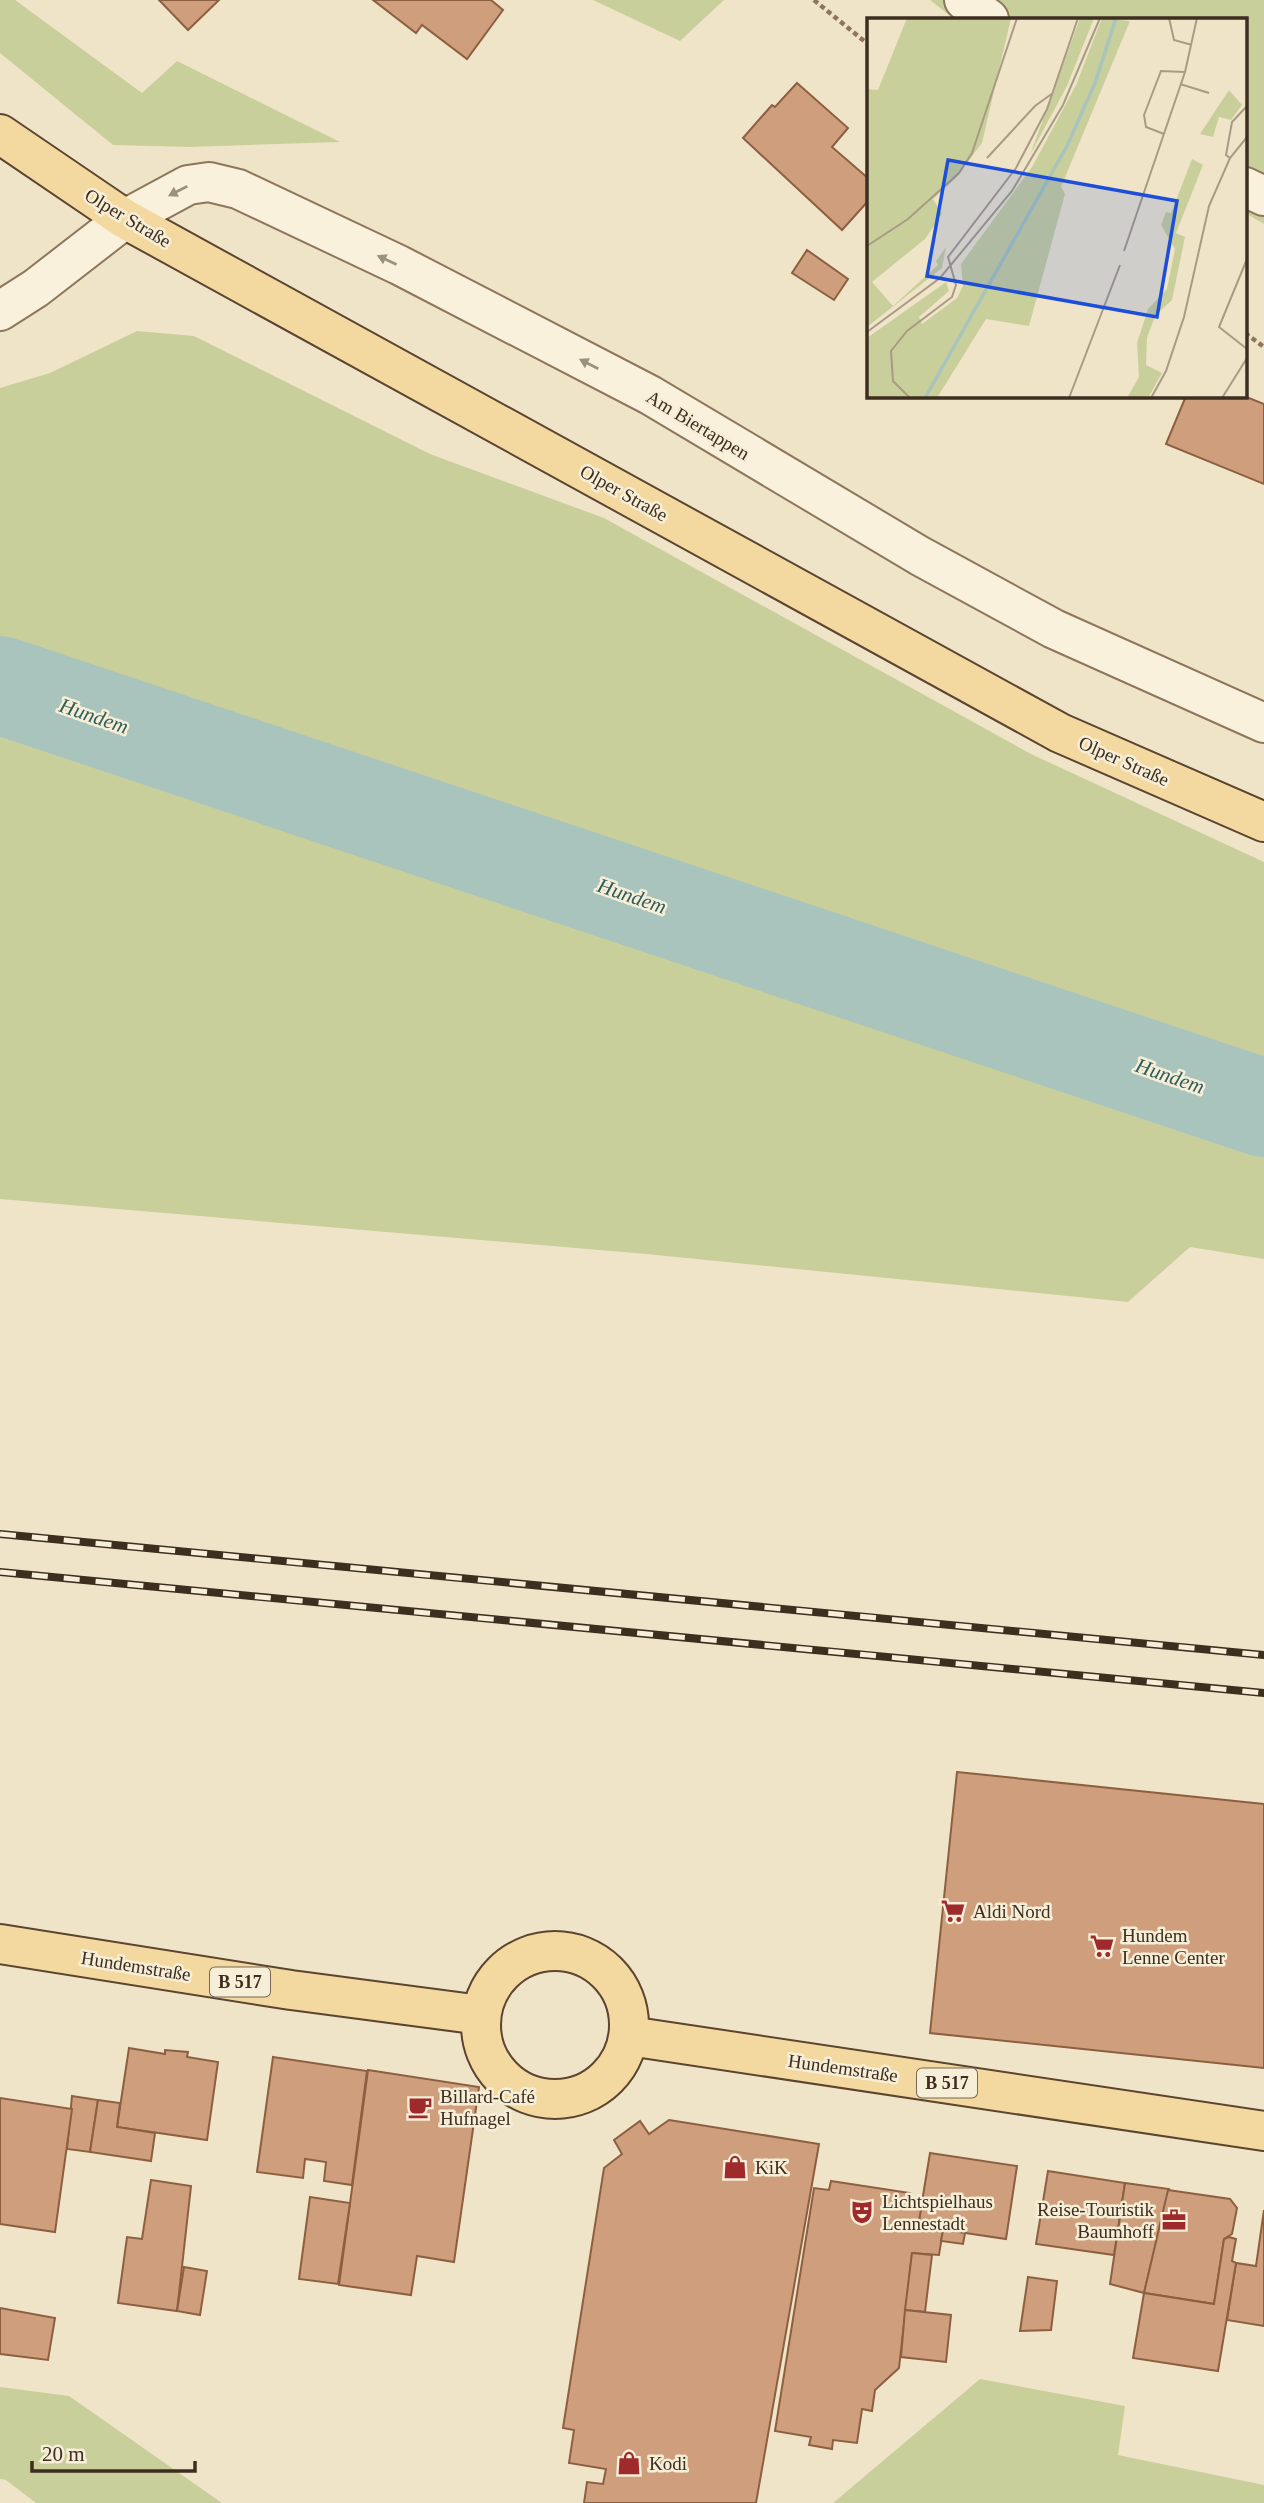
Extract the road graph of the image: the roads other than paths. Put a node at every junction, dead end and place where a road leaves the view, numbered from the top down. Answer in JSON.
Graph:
{"nodes":[{"id":1,"x":964,"y":0,"type":"edge"},
{"id":2,"x":988,"y":18,"type":"edge"},
{"id":3,"x":0,"y":134,"type":"edge"},
{"id":4,"x":1246,"y":187,"type":"edge"},
{"id":5,"x":1264,"y":196,"type":"edge"},
{"id":6,"x":124,"y":219,"type":"junction"},
{"id":7,"x":0,"y":311,"type":"edge"},
{"id":8,"x":1264,"y":723,"type":"edge"},
{"id":9,"x":1264,"y":822,"type":"edge"},
{"id":10,"x":0,"y":1944,"type":"edge"},
{"id":11,"x":481,"y":2015,"type":"junction"},
{"id":12,"x":629,"y":2036,"type":"junction"},
{"id":13,"x":1264,"y":2131,"type":"edge"}],
"edges":[{"from":1,"to":2,"type":"street"},
{"from":3,"to":6,"type":"main road","name":"Olper Straße"},
{"from":4,"to":5,"type":"street"},
{"from":6,"to":7,"type":"street","name":"Am Biertappen"},
{"from":8,"to":6,"type":"street","name":"Am Biertappen","one_way":true},
{"from":6,"to":9,"type":"main road","name":"Olper Straße"},
{"from":10,"to":11,"type":"main road","name":"Hundemstraße","number":"B 517"},
{"from":11,"to":12,"type":"main road"},
{"from":11,"to":12,"type":"main road"},
{"from":12,"to":13,"type":"main road","name":"Hundemstraße","number":"B 517"}]}
